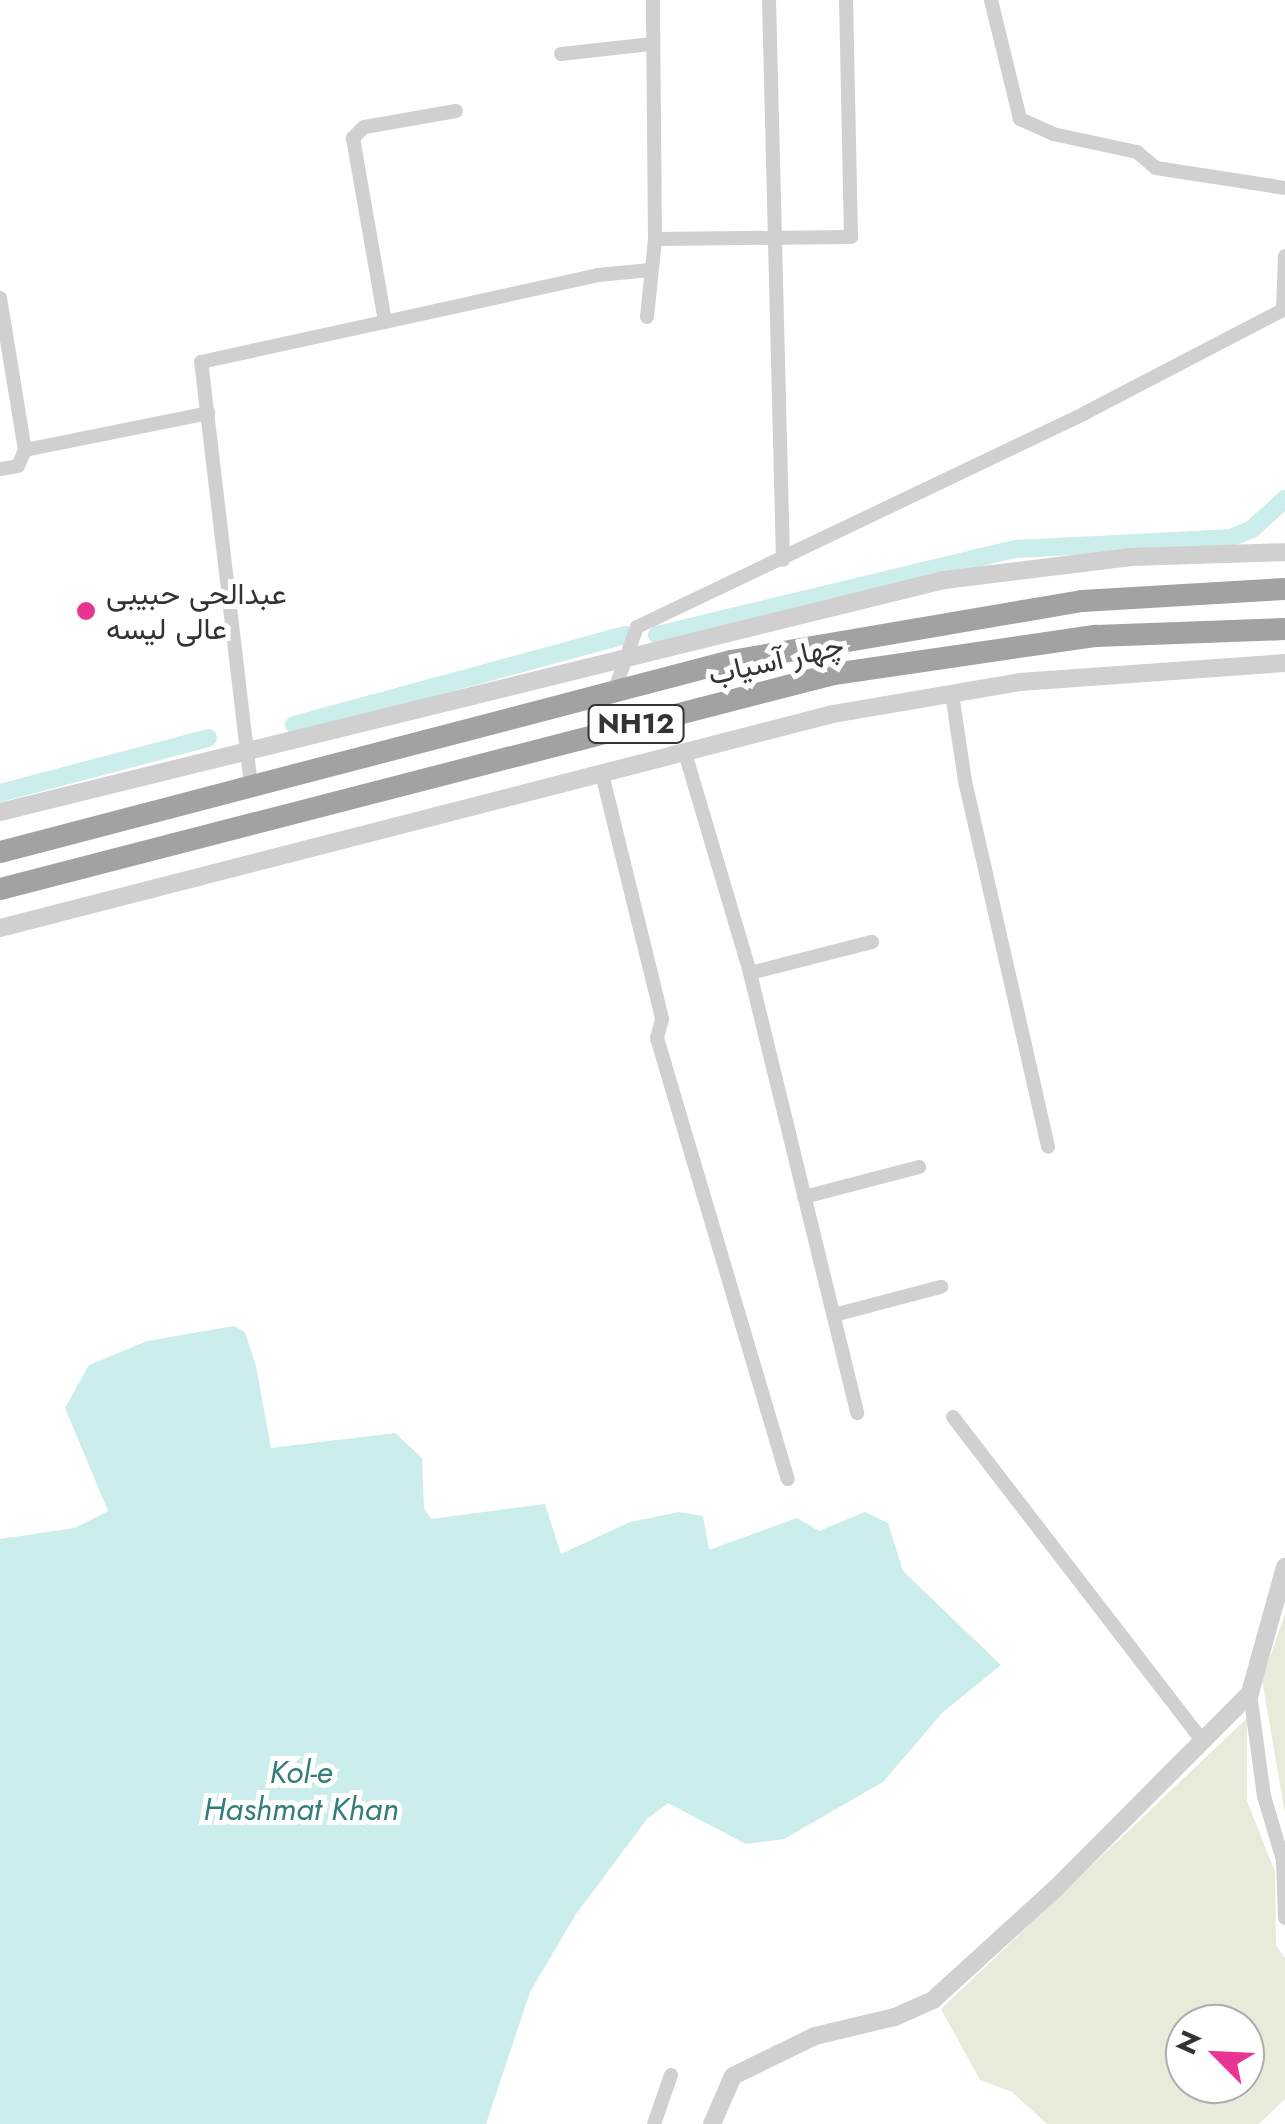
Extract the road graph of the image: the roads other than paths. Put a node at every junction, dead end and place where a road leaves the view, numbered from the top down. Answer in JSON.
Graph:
{"nodes":[{"id":1,"x":653,"y":0,"type":"edge"},
{"id":2,"x":769,"y":0,"type":"edge"},
{"id":3,"x":846,"y":0,"type":"edge"},
{"id":4,"x":991,"y":0,"type":"edge"},
{"id":5,"x":652,"y":44,"type":"junction"},
{"id":6,"x":561,"y":54,"type":"dead end"},
{"id":7,"x":456,"y":110,"type":"dead end"},
{"id":8,"x":1285,"y":188,"type":"edge"},
{"id":9,"x":777,"y":237,"type":"junction"},
{"id":10,"x":655,"y":239,"type":"junction"},
{"id":11,"x":1285,"y":256,"type":"edge"},
{"id":12,"x":652,"y":270,"type":"junction"},
{"id":13,"x":0,"y":298,"type":"edge"},
{"id":14,"x":1284,"y":309,"type":"edge"},
{"id":15,"x":646,"y":317,"type":"dead end"},
{"id":16,"x":385,"y":322,"type":"junction"},
{"id":17,"x":208,"y":413,"type":"junction"},
{"id":18,"x":25,"y":450,"type":"junction"},
{"id":19,"x":0,"y":470,"type":"edge"},
{"id":20,"x":1285,"y":552,"type":"edge"},
{"id":21,"x":783,"y":560,"type":"junction"},
{"id":22,"x":1285,"y":589,"type":"edge"},
{"id":23,"x":1285,"y":628,"type":"edge"},
{"id":24,"x":628,"y":653,"type":"junction"},
{"id":25,"x":1285,"y":663,"type":"edge"},
{"id":26,"x":615,"y":689,"type":"junction"},
{"id":27,"x":952,"y":694,"type":"junction"},
{"id":28,"x":244,"y":750,"type":"junction"},
{"id":29,"x":685,"y":753,"type":"junction"},
{"id":30,"x":602,"y":774,"type":"junction"},
{"id":31,"x":251,"y":786,"type":"junction"},
{"id":32,"x":0,"y":812,"type":"edge"},
{"id":33,"x":0,"y":852,"type":"edge"},
{"id":34,"x":0,"y":889,"type":"edge"},
{"id":35,"x":0,"y":928,"type":"edge"},
{"id":36,"x":872,"y":942,"type":"dead end"},
{"id":37,"x":750,"y":973,"type":"junction"},
{"id":38,"x":1048,"y":1148,"type":"dead end"},
{"id":39,"x":919,"y":1166,"type":"dead end"},
{"id":40,"x":804,"y":1197,"type":"junction"},
{"id":41,"x":941,"y":1286,"type":"dead end"},
{"id":42,"x":834,"y":1316,"type":"junction"},
{"id":43,"x":857,"y":1413,"type":"dead end"},
{"id":44,"x":954,"y":1417,"type":"dead end"},
{"id":45,"x":788,"y":1479,"type":"dead end"},
{"id":46,"x":1285,"y":1567,"type":"edge"},
{"id":47,"x":1250,"y":1693,"type":"junction"},
{"id":48,"x":1203,"y":1742,"type":"junction"},
{"id":49,"x":1285,"y":1918,"type":"edge"},
{"id":50,"x":671,"y":2075,"type":"dead end"},
{"id":51,"x":654,"y":2124,"type":"edge"},
{"id":52,"x":712,"y":2124,"type":"edge"}],
"edges":[{"from":1,"to":5,"type":"street"},
{"from":2,"to":9,"type":"street"},
{"from":3,"to":9,"type":"street"},
{"from":4,"to":8,"type":"street"},
{"from":5,"to":6,"type":"street"},
{"from":5,"to":10,"type":"street"},
{"from":7,"to":16,"type":"street"},
{"from":9,"to":10,"type":"street"},
{"from":9,"to":21,"type":"street"},
{"from":10,"to":12,"type":"street"},
{"from":11,"to":14,"type":"street"},
{"from":12,"to":15,"type":"street"},
{"from":12,"to":16,"type":"street"},
{"from":13,"to":18,"type":"street"},
{"from":14,"to":21,"type":"street"},
{"from":16,"to":17,"type":"street"},
{"from":17,"to":18,"type":"street"},
{"from":17,"to":28,"type":"street"},
{"from":18,"to":19,"type":"street"},
{"from":20,"to":24,"type":"street"},
{"from":21,"to":24,"type":"street"},
{"from":22,"to":26,"type":"highway","name":"چهار آسیاب","number":"NH12"},
{"from":23,"to":34,"type":"highway","name":"چهار آسیاب","number":"NH12"},
{"from":24,"to":26,"type":"street"},
{"from":24,"to":28,"type":"street"},
{"from":25,"to":27,"type":"street"},
{"from":26,"to":31,"type":"highway","name":"چهار آسیاب","number":"NH12"},
{"from":27,"to":29,"type":"street"},
{"from":27,"to":38,"type":"street"},
{"from":28,"to":31,"type":"street"},
{"from":28,"to":32,"type":"street"},
{"from":29,"to":30,"type":"street"},
{"from":29,"to":37,"type":"street"},
{"from":30,"to":35,"type":"street"},
{"from":30,"to":45,"type":"street"},
{"from":31,"to":33,"type":"highway","name":"چهار آسیاب","number":"NH12"},
{"from":36,"to":37,"type":"street"},
{"from":37,"to":40,"type":"street"},
{"from":39,"to":40,"type":"street"},
{"from":40,"to":42,"type":"street"},
{"from":41,"to":42,"type":"street"},
{"from":42,"to":43,"type":"street"},
{"from":44,"to":48,"type":"street"},
{"from":46,"to":47,"type":"street"},
{"from":47,"to":48,"type":"street"},
{"from":47,"to":49,"type":"street"},
{"from":48,"to":52,"type":"street"},
{"from":50,"to":51,"type":"street"}]}
